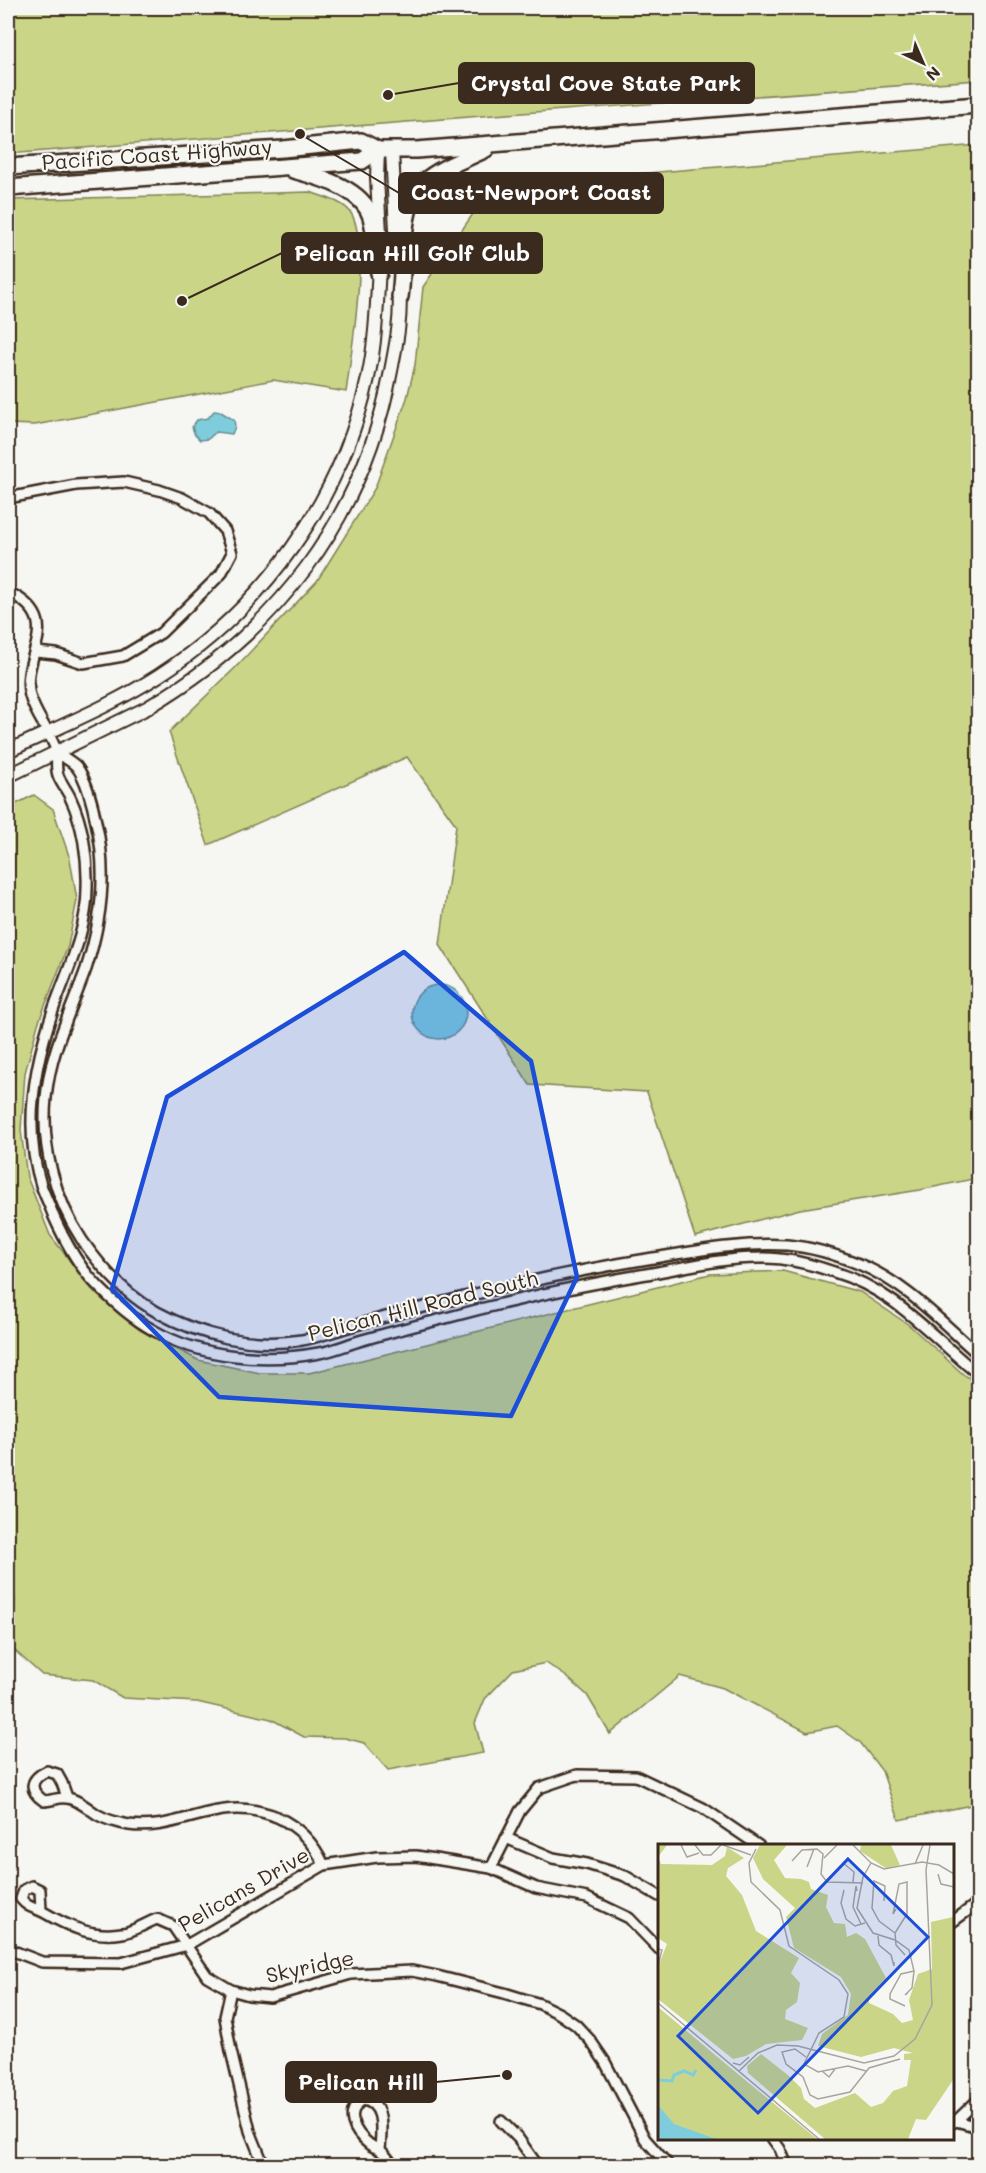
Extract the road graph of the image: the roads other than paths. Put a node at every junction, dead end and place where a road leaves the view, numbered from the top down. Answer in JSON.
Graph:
{"nodes":[{"id":1,"x":978,"y":105,"type":"edge"},
{"id":2,"x":494,"y":145,"type":"junction"},
{"id":3,"x":385,"y":150,"type":"junction"},
{"id":4,"x":8,"y":166,"type":"edge"},
{"id":5,"x":282,"y":167,"type":"junction"},
{"id":6,"x":8,"y":188,"type":"edge"},
{"id":7,"x":379,"y":273,"type":"junction"},
{"id":8,"x":400,"y":297,"type":"junction"},
{"id":9,"x":8,"y":498,"type":"edge"},
{"id":10,"x":8,"y":592,"type":"edge"},
{"id":11,"x":36,"y":652,"type":"junction"},
{"id":12,"x":48,"y":732,"type":"junction"},
{"id":13,"x":8,"y":751,"type":"edge"},
{"id":14,"x":57,"y":753,"type":"junction"},
{"id":15,"x":8,"y":776,"type":"edge"},
{"id":16,"x":39,"y":1057,"type":"junction"},
{"id":17,"x":52,"y":1062,"type":"junction"},
{"id":18,"x":761,"y":1245,"type":"junction"},
{"id":19,"x":660,"y":1257,"type":"junction"},
{"id":20,"x":762,"y":1257,"type":"junction"},
{"id":21,"x":662,"y":1271,"type":"junction"},
{"id":22,"x":978,"y":1354,"type":"edge"},
{"id":23,"x":978,"y":1374,"type":"edge"},
{"id":24,"x":67,"y":1797,"type":"dead end"},
{"id":25,"x":506,"y":1838,"type":"junction"},
{"id":26,"x":756,"y":1844,"type":"edge"},
{"id":27,"x":324,"y":1865,"type":"junction"},
{"id":28,"x":491,"y":1868,"type":"junction"},
{"id":29,"x":658,"y":1895,"type":"edge"},
{"id":30,"x":978,"y":1903,"type":"edge"},
{"id":31,"x":42,"y":1911,"type":"dead end"},
{"id":32,"x":953,"y":1921,"type":"edge"},
{"id":33,"x":187,"y":1945,"type":"junction"},
{"id":34,"x":658,"y":1947,"type":"edge"},
{"id":35,"x":8,"y":1949,"type":"edge"},
{"id":36,"x":231,"y":1990,"type":"junction"},
{"id":37,"x":978,"y":2100,"type":"edge"},
{"id":38,"x":501,"y":2121,"type":"dead end"},
{"id":39,"x":954,"y":2122,"type":"edge"},
{"id":40,"x":978,"y":2127,"type":"edge"},
{"id":41,"x":773,"y":2140,"type":"edge"},
{"id":42,"x":380,"y":2150,"type":"junction"},
{"id":43,"x":264,"y":2166,"type":"edge"},
{"id":44,"x":394,"y":2166,"type":"edge"},
{"id":45,"x":538,"y":2166,"type":"edge"},
{"id":46,"x":669,"y":2166,"type":"edge"},
{"id":47,"x":787,"y":2166,"type":"edge"}],
"edges":[{"from":1,"to":2,"type":"highway","name":"Pacific Coast Highway"},
{"from":2,"to":3,"type":"highway","name":"Pacific Coast Highway"},
{"from":2,"to":8,"type":"highway"},
{"from":3,"to":4,"type":"highway","name":"Pacific Coast Highway"},
{"from":3,"to":5,"type":"highway","name":"Pacific Coast Highway"},
{"from":3,"to":7,"type":"main road"},
{"from":3,"to":8,"type":"main road"},
{"from":5,"to":6,"type":"highway","name":"Pacific Coast Highway"},
{"from":5,"to":7,"type":"highway"},
{"from":7,"to":12,"type":"main road"},
{"from":8,"to":14,"type":"main road"},
{"from":9,"to":11,"type":"street"},
{"from":10,"to":11,"type":"street","name":"Pelican Hill Road South"},
{"from":11,"to":12,"type":"street","name":"Pelican Hill Road South"},
{"from":12,"to":13,"type":"main road"},
{"from":12,"to":14,"type":"street","name":"Pelican Hill Road South"},
{"from":14,"to":15,"type":"main road"},
{"from":14,"to":16,"type":"street","name":"Pelican Hill Road South"},
{"from":14,"to":17,"type":"street","name":"Pelican Hill Road South"},
{"from":16,"to":17,"type":"street"},
{"from":16,"to":21,"type":"street","name":"Pelican Hill Road South"},
{"from":17,"to":19,"type":"street","name":"Pelican Hill Road South"},
{"from":18,"to":19,"type":"street","name":"Pelican Hill Road South"},
{"from":18,"to":20,"type":"street"},
{"from":18,"to":22,"type":"street","name":"Pelican Hill Road South"},
{"from":19,"to":21,"type":"street"},
{"from":20,"to":21,"type":"street","name":"Pelican Hill Road South"},
{"from":20,"to":23,"type":"street","name":"Pelican Hill Road South"},
{"from":24,"to":27,"type":"street"},
{"from":25,"to":26,"type":"street"},
{"from":25,"to":28,"type":"street"},
{"from":25,"to":29,"type":"street"},
{"from":27,"to":28,"type":"street","name":"Pelicans Drive"},
{"from":27,"to":33,"type":"street","name":"Pelicans Drive"},
{"from":28,"to":34,"type":"street","name":"Pelicans Drive"},
{"from":30,"to":32,"type":"street"},
{"from":31,"to":33,"type":"street"},
{"from":33,"to":35,"type":"street","name":"Pelicans Drive"},
{"from":33,"to":36,"type":"street"},
{"from":36,"to":43,"type":"street"},
{"from":36,"to":46,"type":"street","name":"Skyridge"},
{"from":37,"to":39,"type":"street"},
{"from":38,"to":45,"type":"street"},
{"from":39,"to":40,"type":"street"},
{"from":41,"to":47,"type":"street"},
{"from":42,"to":42,"type":"street"},
{"from":42,"to":44,"type":"street"}]}
